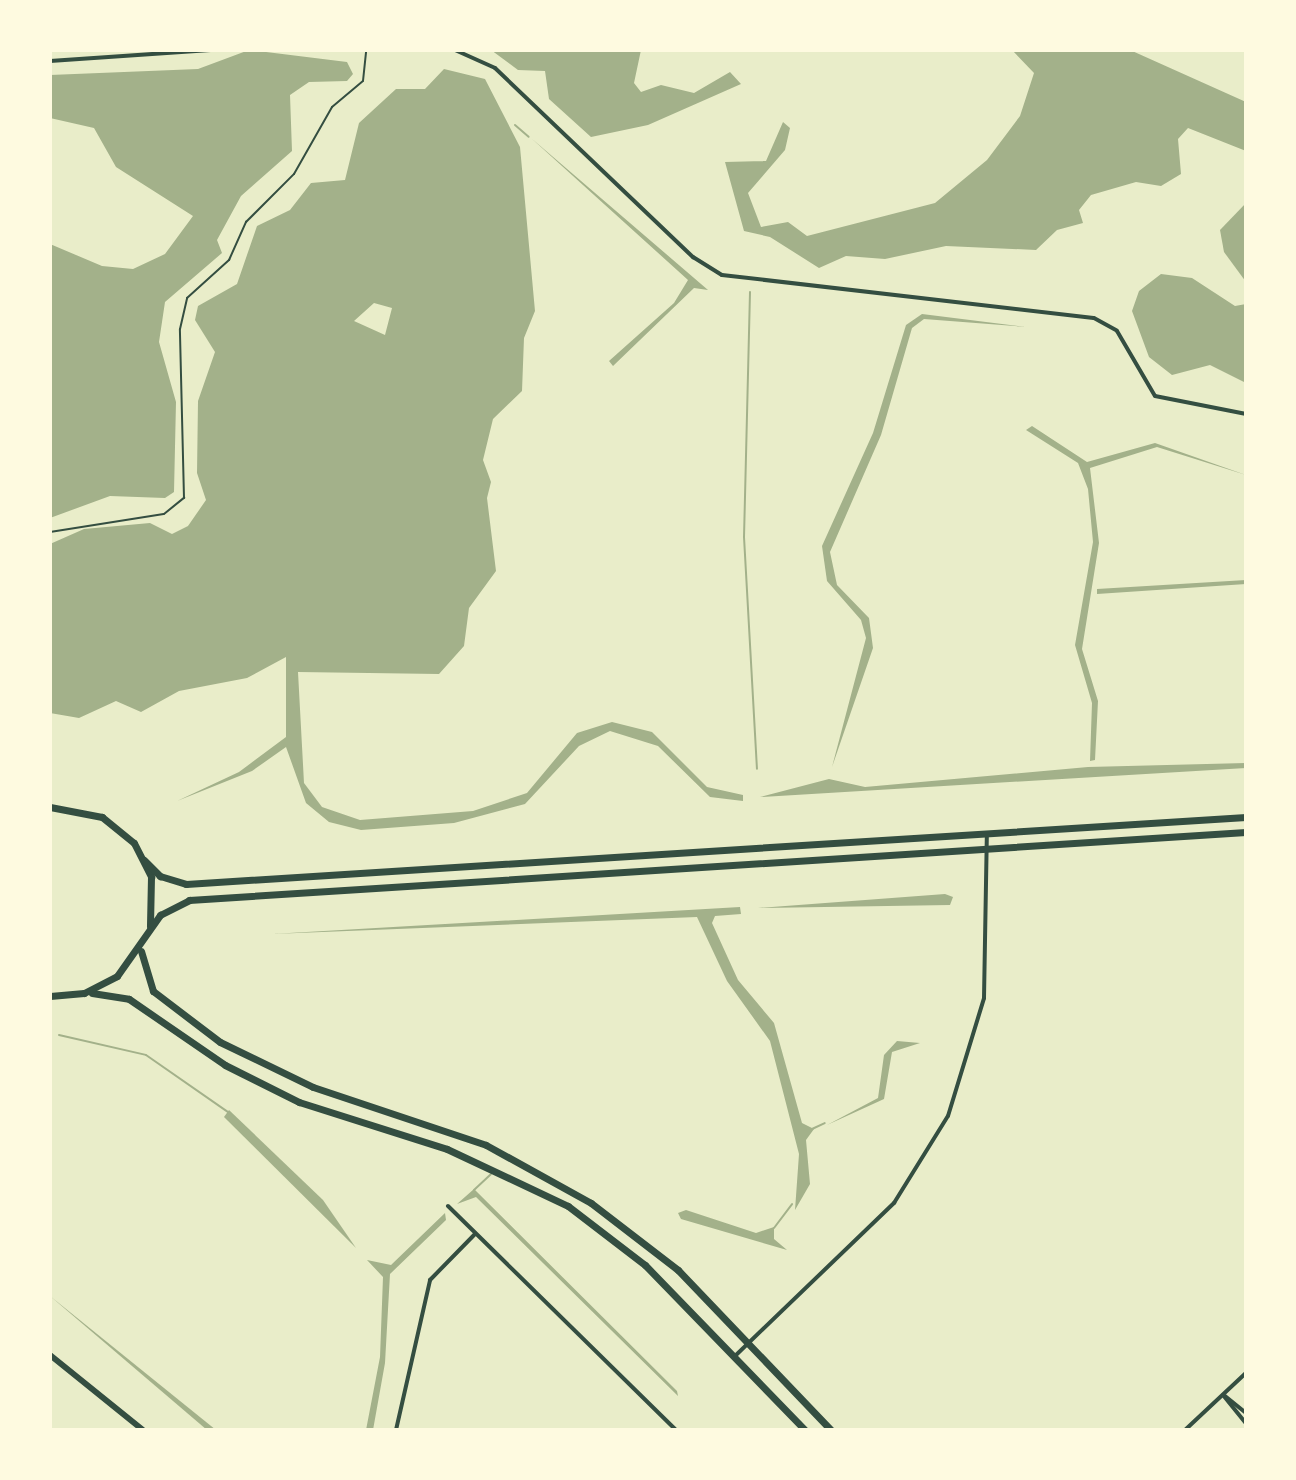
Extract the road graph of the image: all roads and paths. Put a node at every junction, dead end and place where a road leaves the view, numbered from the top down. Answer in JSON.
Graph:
{"nodes":[{"id":1,"x":211,"y":50,"type":"edge"},
{"id":2,"x":366,"y":50,"type":"edge"},
{"id":3,"x":455,"y":50,"type":"edge"},
{"id":4,"x":50,"y":61,"type":"edge"},
{"id":5,"x":1246,"y":414,"type":"edge"},
{"id":6,"x":50,"y":532,"type":"edge"},
{"id":7,"x":50,"y":807,"type":"edge"},
{"id":8,"x":1246,"y":817,"type":"edge"},
{"id":9,"x":1246,"y":832,"type":"edge"},
{"id":10,"x":987,"y":834,"type":"junction"},
{"id":11,"x":988,"y":848,"type":"junction"},
{"id":12,"x":144,"y":860,"type":"junction"},
{"id":13,"x":149,"y":932,"type":"junction"},
{"id":14,"x":141,"y":949,"type":"junction"},
{"id":15,"x":84,"y":993,"type":"junction"},
{"id":16,"x":50,"y":996,"type":"edge"},
{"id":17,"x":448,"y":1206,"type":"dead end"},
{"id":18,"x":475,"y":1234,"type":"junction"},
{"id":19,"x":747,"y":1345,"type":"junction"},
{"id":20,"x":50,"y":1355,"type":"edge"},
{"id":21,"x":735,"y":1356,"type":"junction"},
{"id":22,"x":1246,"y":1373,"type":"edge"},
{"id":23,"x":1223,"y":1395,"type":"junction"},
{"id":24,"x":1246,"y":1413,"type":"edge"},
{"id":25,"x":1246,"y":1423,"type":"edge"},
{"id":26,"x":143,"y":1430,"type":"edge"},
{"id":27,"x":396,"y":1430,"type":"edge"},
{"id":28,"x":676,"y":1430,"type":"edge"},
{"id":29,"x":805,"y":1430,"type":"edge"},
{"id":30,"x":831,"y":1430,"type":"edge"},
{"id":31,"x":1185,"y":1430,"type":"edge"}],
"edges":[{"from":1,"to":4,"type":"street"},
{"from":2,"to":6,"type":"path"},
{"from":3,"to":5,"type":"street"},
{"from":7,"to":12,"type":"highway"},
{"from":8,"to":10,"type":"highway"},
{"from":9,"to":11,"type":"highway"},
{"from":10,"to":11,"type":"street"},
{"from":10,"to":12,"type":"highway"},
{"from":11,"to":13,"type":"highway"},
{"from":11,"to":19,"type":"street"},
{"from":12,"to":13,"type":"highway"},
{"from":13,"to":14,"type":"highway"},
{"from":14,"to":15,"type":"highway"},
{"from":14,"to":19,"type":"highway"},
{"from":15,"to":16,"type":"highway"},
{"from":15,"to":21,"type":"highway"},
{"from":17,"to":18,"type":"street"},
{"from":18,"to":27,"type":"street"},
{"from":18,"to":28,"type":"street"},
{"from":19,"to":21,"type":"street"},
{"from":19,"to":30,"type":"highway"},
{"from":20,"to":26,"type":"main road"},
{"from":21,"to":29,"type":"highway"},
{"from":22,"to":23,"type":"street"},
{"from":23,"to":24,"type":"street"},
{"from":23,"to":25,"type":"street"},
{"from":23,"to":31,"type":"street"}]}
